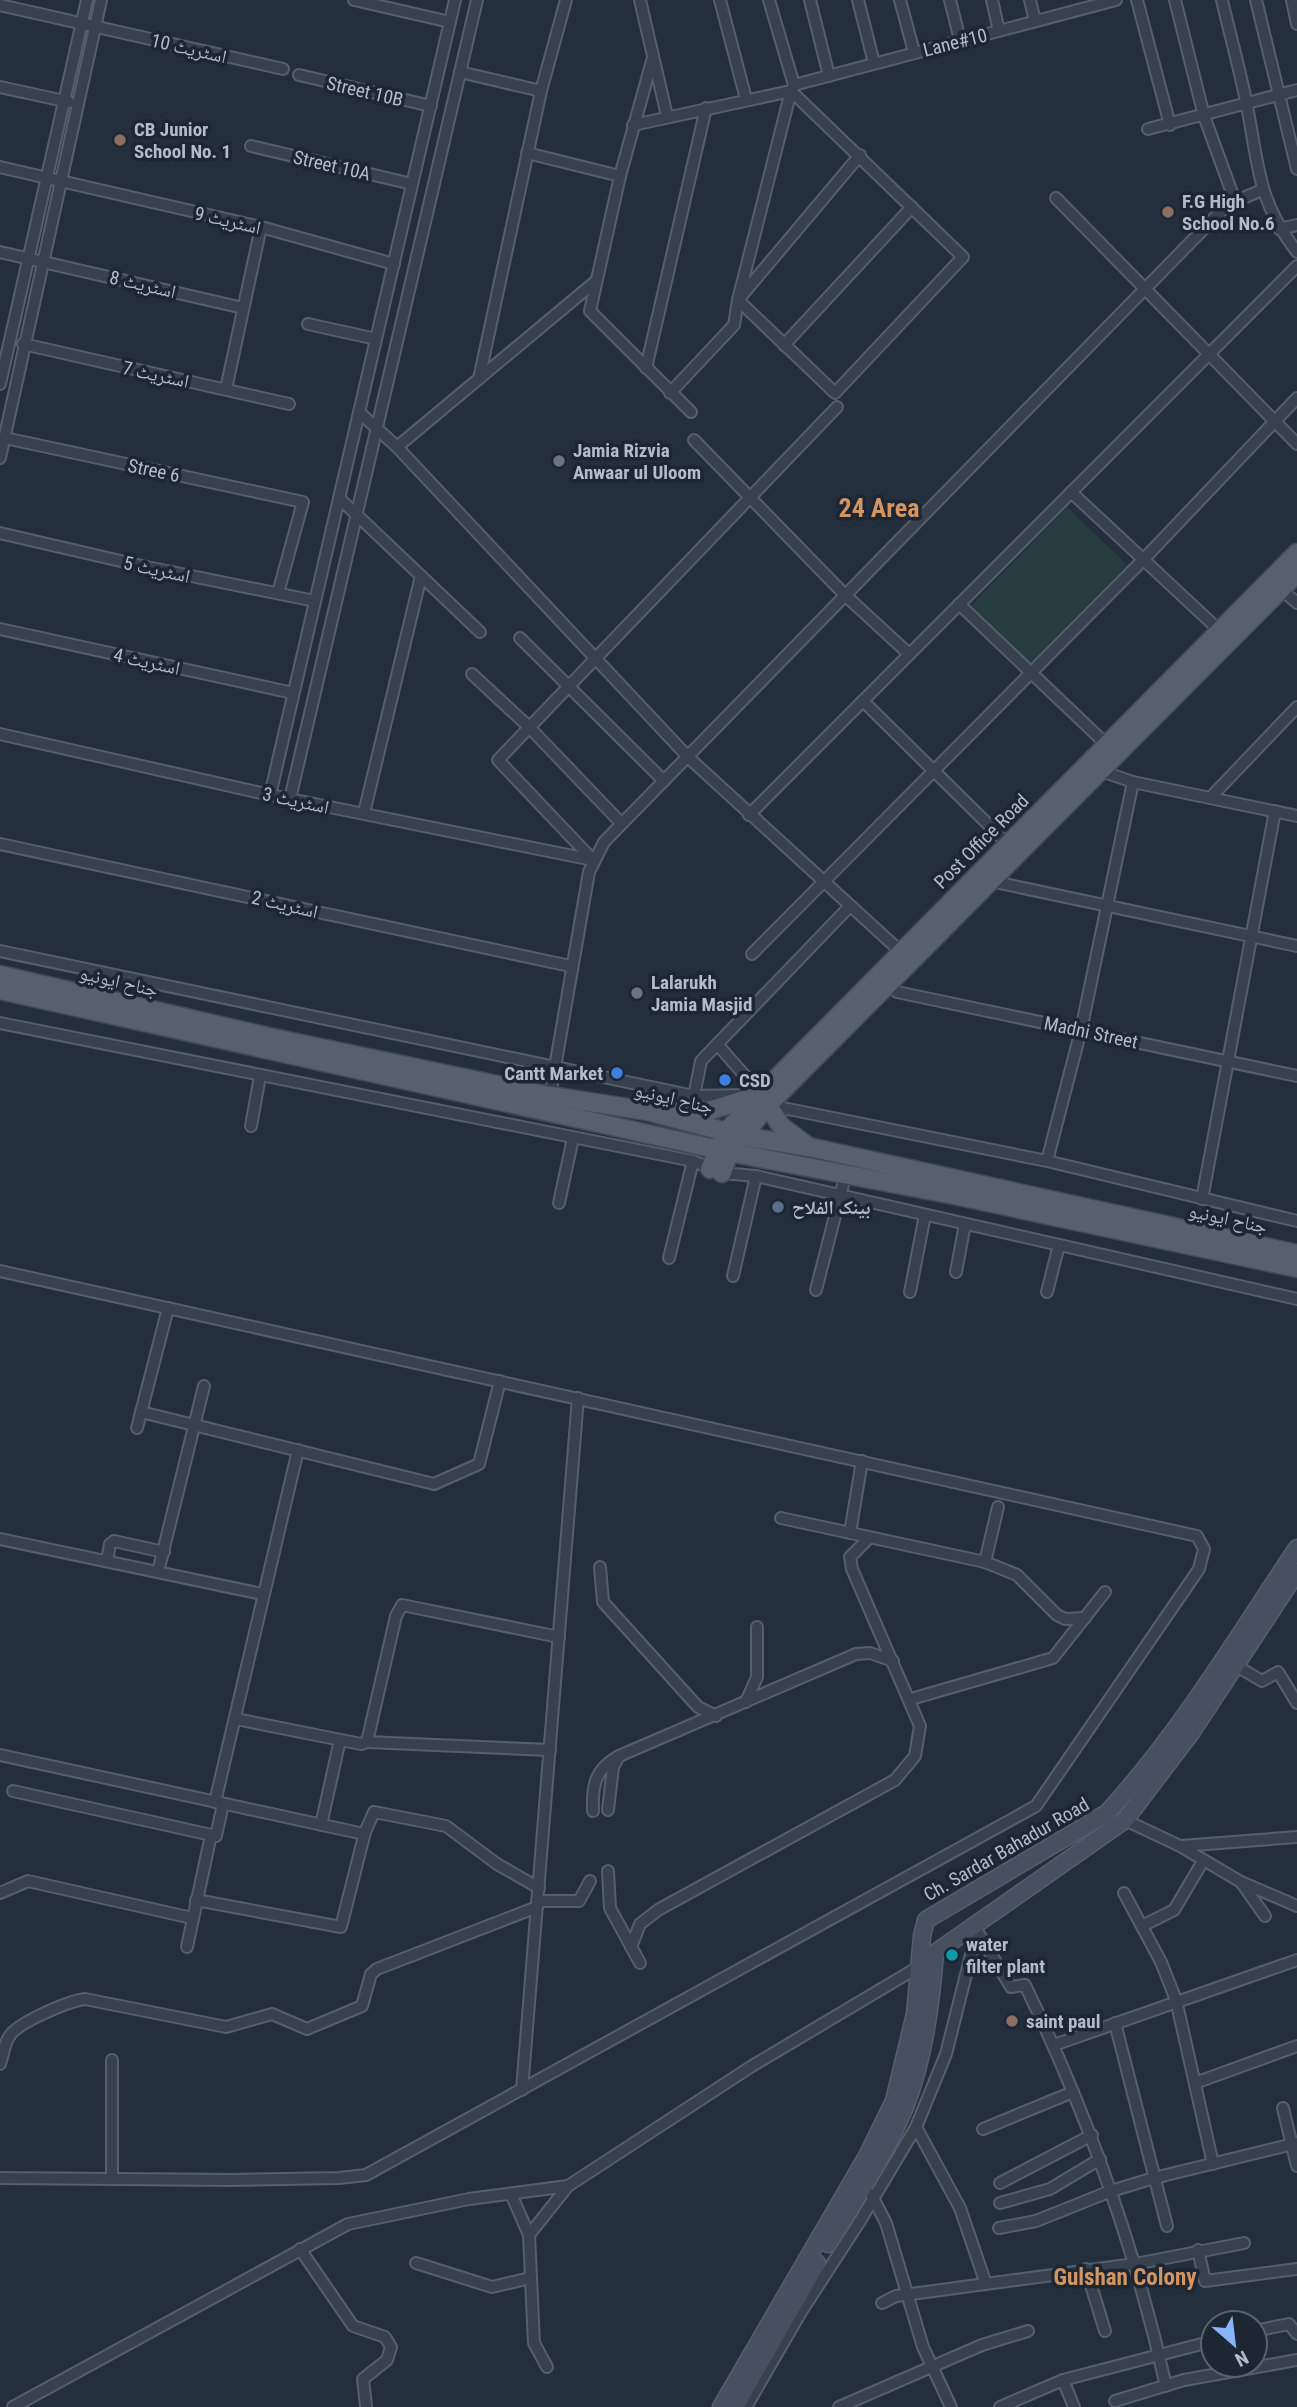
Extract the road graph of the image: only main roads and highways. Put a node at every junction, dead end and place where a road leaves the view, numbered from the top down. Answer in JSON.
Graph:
{"nodes":[{"id":1,"x":1297,"y":553,"type":"edge"},
{"id":2,"x":1297,"y":573,"type":"edge"},
{"id":3,"x":1229,"y":628,"type":"junction"},
{"id":4,"x":1094,"y":765,"type":"junction"},
{"id":5,"x":0,"y":975,"type":"edge"},
{"id":6,"x":883,"y":980,"type":"junction"},
{"id":7,"x":0,"y":990,"type":"edge"},
{"id":8,"x":764,"y":1100,"type":"junction"},
{"id":9,"x":647,"y":1111,"type":"junction"},
{"id":10,"x":734,"y":1134,"type":"junction"},
{"id":11,"x":809,"y":1147,"type":"junction"},
{"id":12,"x":723,"y":1150,"type":"junction"},
{"id":13,"x":724,"y":1172,"type":"road end"},
{"id":14,"x":1297,"y":1254,"type":"edge"},
{"id":15,"x":1297,"y":1268,"type":"edge"},
{"id":16,"x":1297,"y":1548,"type":"edge"},
{"id":17,"x":1297,"y":1572,"type":"edge"},
{"id":18,"x":935,"y":1953,"type":"junction"},
{"id":19,"x":920,"y":1966,"type":"junction"},
{"id":20,"x":721,"y":2407,"type":"edge"},
{"id":21,"x":735,"y":2407,"type":"edge"}],
"edges":[{"from":1,"to":3,"type":"main road","name":"Post Office Road"},
{"from":2,"to":3,"type":"main road","name":"Post Office Road"},
{"from":3,"to":4,"type":"main road","name":"Post Office Road"},
{"from":3,"to":4,"type":"main road","name":"Post Office Road"},
{"from":4,"to":6,"type":"main road","name":"Post Office Road"},
{"from":4,"to":6,"type":"main road","name":"Post Office Road"},
{"from":5,"to":9,"type":"main road","name":"جناح ایونیو"},
{"from":6,"to":8,"type":"main road","name":"Post Office Road"},
{"from":7,"to":12,"type":"main road","name":"جناح ایونیو"},
{"from":8,"to":9,"type":"main road"},
{"from":8,"to":10,"type":"main road","name":"Post Office Road"},
{"from":8,"to":11,"type":"main road"},
{"from":9,"to":10,"type":"main road","name":"جناح ایونیو"},
{"from":10,"to":11,"type":"main road","name":"جناح ایونیو"},
{"from":10,"to":12,"type":"main road","name":"Post Office Road"},
{"from":11,"to":14,"type":"main road","name":"جناح ایونیو"},
{"from":12,"to":13,"type":"main road","name":"Post Office Road"},
{"from":12,"to":15,"type":"main road","name":"جناح ایونیو"},
{"from":16,"to":19,"type":"main road","name":"Ch. Sardar Bahadur Road"},
{"from":17,"to":18,"type":"main road","name":"Ch. Sardar Bahadur Road"},
{"from":18,"to":19,"type":"main road","name":"Ch. Sardar Bahadur Road"},
{"from":18,"to":21,"type":"main road"},
{"from":19,"to":20,"type":"main road","name":"Ch. Sardar Bahadur Road"}]}
